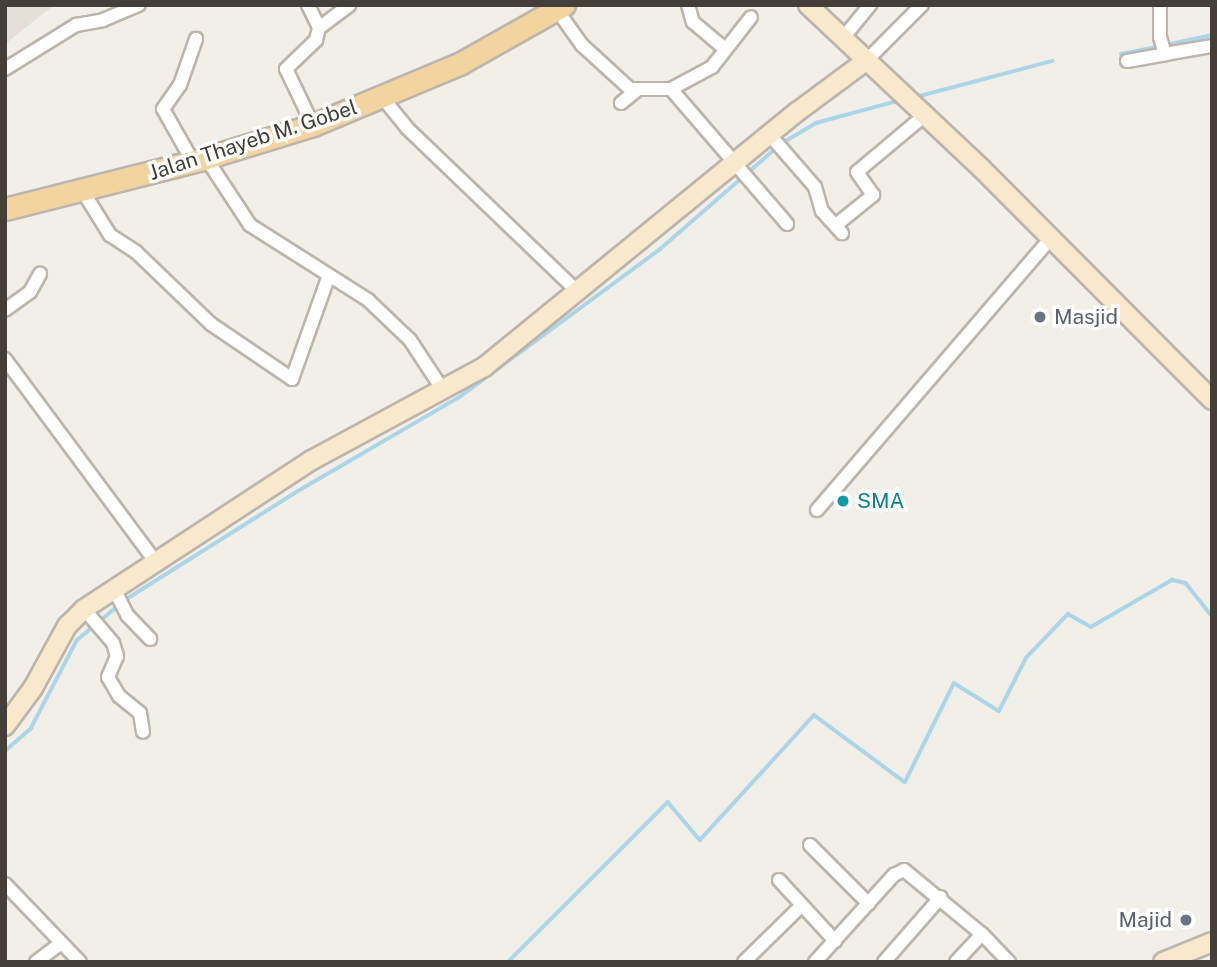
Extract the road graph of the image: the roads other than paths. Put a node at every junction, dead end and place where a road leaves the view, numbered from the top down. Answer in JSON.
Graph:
{"nodes":[{"id":1,"x":139,"y":5,"type":"edge"},
{"id":2,"x":308,"y":5,"type":"edge"},
{"id":3,"x":349,"y":5,"type":"edge"},
{"id":4,"x":688,"y":5,"type":"edge"},
{"id":5,"x":808,"y":5,"type":"edge"},
{"id":6,"x":870,"y":5,"type":"edge"},
{"id":7,"x":1160,"y":5,"type":"edge"},
{"id":8,"x":560,"y":7,"type":"edge"},
{"id":9,"x":917,"y":7,"type":"edge"},
{"id":10,"x":751,"y":18,"type":"dead end"},
{"id":11,"x":319,"y":28,"type":"junction"},
{"id":12,"x":843,"y":37,"type":"junction"},
{"id":13,"x":196,"y":39,"type":"dead end"},
{"id":14,"x":1162,"y":46,"type":"junction"},
{"id":15,"x":1212,"y":46,"type":"edge"},
{"id":16,"x":725,"y":49,"type":"junction"},
{"id":17,"x":867,"y":61,"type":"junction"},
{"id":18,"x":1127,"y":61,"type":"dead end"},
{"id":19,"x":5,"y":69,"type":"edge"},
{"id":20,"x":671,"y":89,"type":"junction"},
{"id":21,"x":636,"y":91,"type":"junction"},
{"id":22,"x":382,"y":97,"type":"junction"},
{"id":23,"x":621,"y":103,"type":"dead end"},
{"id":24,"x":915,"y":105,"type":"junction"},
{"id":25,"x":313,"y":125,"type":"junction"},
{"id":26,"x":776,"y":142,"type":"junction"},
{"id":27,"x":199,"y":160,"type":"junction"},
{"id":28,"x":741,"y":173,"type":"junction"},
{"id":29,"x":82,"y":190,"type":"junction"},
{"id":30,"x":5,"y":209,"type":"edge"},
{"id":31,"x":787,"y":224,"type":"dead end"},
{"id":32,"x":1051,"y":238,"type":"junction"},
{"id":33,"x":40,"y":274,"type":"dead end"},
{"id":34,"x":329,"y":275,"type":"junction"},
{"id":35,"x":576,"y":290,"type":"junction"},
{"id":36,"x":5,"y":310,"type":"edge"},
{"id":37,"x":5,"y":359,"type":"edge"},
{"id":38,"x":443,"y":390,"type":"junction"},
{"id":39,"x":1212,"y":400,"type":"edge"},
{"id":40,"x":817,"y":510,"type":"dead end"},
{"id":41,"x":155,"y":561,"type":"junction"},
{"id":42,"x":118,"y":598,"type":"junction"},
{"id":43,"x":93,"y":618,"type":"junction"},
{"id":44,"x":150,"y":639,"type":"dead end"},
{"id":45,"x":5,"y":726,"type":"edge"},
{"id":46,"x":143,"y":732,"type":"dead end"},
{"id":47,"x":810,"y":845,"type":"dead end"},
{"id":48,"x":779,"y":880,"type":"dead end"},
{"id":49,"x":5,"y":884,"type":"edge"},
{"id":50,"x":942,"y":897,"type":"junction"},
{"id":51,"x":869,"y":904,"type":"junction"},
{"id":52,"x":802,"y":905,"type":"junction"},
{"id":53,"x":982,"y":934,"type":"junction"},
{"id":54,"x":835,"y":941,"type":"junction"},
{"id":55,"x":1212,"y":942,"type":"edge"},
{"id":56,"x":61,"y":943,"type":"junction"},
{"id":57,"x":36,"y":962,"type":"edge"},
{"id":58,"x":80,"y":962,"type":"edge"},
{"id":59,"x":744,"y":962,"type":"edge"},
{"id":60,"x":815,"y":962,"type":"edge"},
{"id":61,"x":884,"y":962,"type":"edge"},
{"id":62,"x":956,"y":962,"type":"edge"},
{"id":63,"x":1009,"y":962,"type":"edge"},
{"id":64,"x":1163,"y":962,"type":"edge"}],
"edges":[{"from":1,"to":19,"type":"street"},
{"from":2,"to":11,"type":"street"},
{"from":3,"to":11,"type":"street"},
{"from":4,"to":16,"type":"street"},
{"from":5,"to":12,"type":"street"},
{"from":6,"to":12,"type":"street"},
{"from":7,"to":14,"type":"street"},
{"from":8,"to":21,"type":"street"},
{"from":8,"to":22,"type":"main road","name":"Jalan Thayeb M. Gobel"},
{"from":9,"to":17,"type":"street"},
{"from":10,"to":16,"type":"street"},
{"from":11,"to":25,"type":"street"},
{"from":12,"to":17,"type":"street"},
{"from":13,"to":27,"type":"street"},
{"from":14,"to":15,"type":"street"},
{"from":14,"to":18,"type":"street"},
{"from":16,"to":20,"type":"street"},
{"from":17,"to":24,"type":"street"},
{"from":17,"to":26,"type":"street"},
{"from":20,"to":21,"type":"street"},
{"from":20,"to":28,"type":"street"},
{"from":21,"to":23,"type":"street"},
{"from":22,"to":25,"type":"main road","name":"Jalan Thayeb M. Gobel"},
{"from":22,"to":35,"type":"street"},
{"from":24,"to":26,"type":"street"},
{"from":24,"to":32,"type":"street"},
{"from":25,"to":27,"type":"main road","name":"Jalan Thayeb M. Gobel"},
{"from":26,"to":28,"type":"street"},
{"from":27,"to":29,"type":"main road","name":"Jalan Thayeb M. Gobel"},
{"from":27,"to":34,"type":"street"},
{"from":28,"to":31,"type":"street"},
{"from":28,"to":35,"type":"street"},
{"from":29,"to":30,"type":"main road","name":"Jalan Thayeb M. Gobel"},
{"from":29,"to":34,"type":"street"},
{"from":32,"to":39,"type":"street"},
{"from":32,"to":40,"type":"street"},
{"from":33,"to":36,"type":"street"},
{"from":34,"to":38,"type":"street"},
{"from":35,"to":38,"type":"street"},
{"from":37,"to":41,"type":"street"},
{"from":38,"to":41,"type":"street"},
{"from":41,"to":42,"type":"street"},
{"from":42,"to":43,"type":"street"},
{"from":42,"to":44,"type":"street"},
{"from":43,"to":45,"type":"street"},
{"from":43,"to":46,"type":"street"},
{"from":47,"to":51,"type":"street"},
{"from":48,"to":52,"type":"street"},
{"from":49,"to":56,"type":"street"},
{"from":50,"to":51,"type":"street"},
{"from":50,"to":53,"type":"street"},
{"from":50,"to":61,"type":"street"},
{"from":51,"to":54,"type":"street"},
{"from":52,"to":54,"type":"street"},
{"from":52,"to":59,"type":"street"},
{"from":53,"to":62,"type":"street"},
{"from":53,"to":63,"type":"street"},
{"from":54,"to":60,"type":"street"},
{"from":55,"to":64,"type":"street"},
{"from":56,"to":57,"type":"street"},
{"from":56,"to":58,"type":"street"}]}
